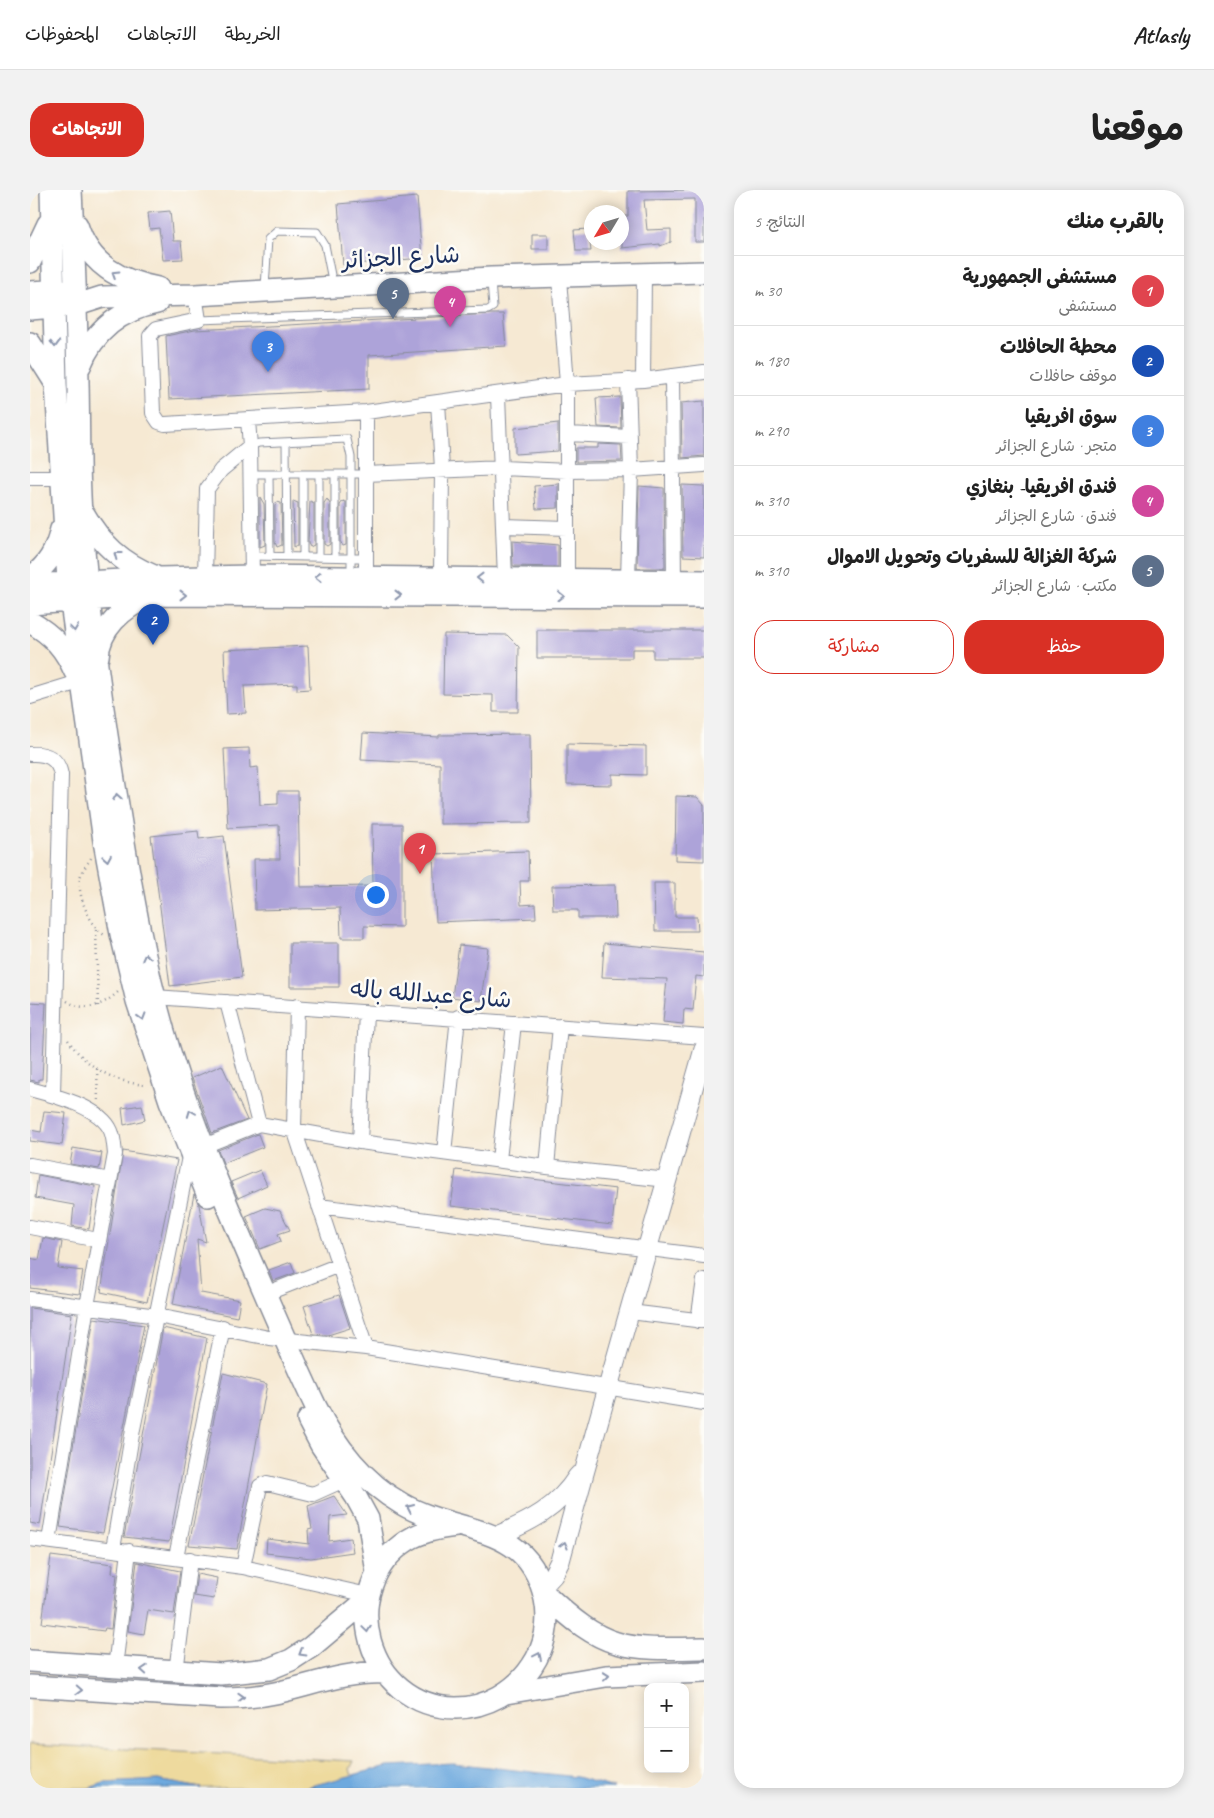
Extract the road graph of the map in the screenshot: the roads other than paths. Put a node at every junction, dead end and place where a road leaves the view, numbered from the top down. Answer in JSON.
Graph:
{"nodes":[{"id":1,"x":51,"y":190,"type":"edge"},
{"id":2,"x":65,"y":203,"type":"edge"},
{"id":3,"x":30,"y":262,"type":"edge"},
{"id":4,"x":704,"y":272,"type":"edge"},
{"id":5,"x":644,"y":275,"type":"junction"},
{"id":6,"x":491,"y":278,"type":"junction"},
{"id":7,"x":559,"y":278,"type":"junction"},
{"id":8,"x":333,"y":287,"type":"junction"},
{"id":9,"x":265,"y":291,"type":"junction"},
{"id":10,"x":30,"y":292,"type":"edge"},
{"id":11,"x":195,"y":296,"type":"junction"},
{"id":12,"x":76,"y":298,"type":"junction"},
{"id":13,"x":53,"y":299,"type":"junction"},
{"id":14,"x":30,"y":309,"type":"edge"},
{"id":15,"x":199,"y":320,"type":"junction"},
{"id":16,"x":30,"y":343,"type":"edge"},
{"id":17,"x":78,"y":370,"type":"junction"},
{"id":18,"x":704,"y":372,"type":"edge"},
{"id":19,"x":672,"y":376,"type":"junction"},
{"id":20,"x":628,"y":380,"type":"junction"},
{"id":21,"x":643,"y":380,"type":"junction"},
{"id":22,"x":56,"y":384,"type":"junction"},
{"id":23,"x":567,"y":384,"type":"junction"},
{"id":24,"x":498,"y":396,"type":"junction"},
{"id":25,"x":438,"y":402,"type":"junction"},
{"id":26,"x":366,"y":412,"type":"junction"},
{"id":27,"x":248,"y":420,"type":"junction"},
{"id":28,"x":568,"y":434,"type":"junction"},
{"id":29,"x":630,"y":437,"type":"junction"},
{"id":30,"x":286,"y":442,"type":"junction"},
{"id":31,"x":250,"y":446,"type":"junction"},
{"id":32,"x":704,"y":465,"type":"edge"},
{"id":33,"x":501,"y":468,"type":"junction"},
{"id":34,"x":672,"y":468,"type":"junction"},
{"id":35,"x":442,"y":469,"type":"junction"},
{"id":36,"x":631,"y":470,"type":"junction"},
{"id":37,"x":568,"y":471,"type":"junction"},
{"id":38,"x":251,"y":474,"type":"junction"},
{"id":39,"x":269,"y":474,"type":"junction"},
{"id":40,"x":286,"y":474,"type":"junction"},
{"id":41,"x":366,"y":474,"type":"junction"},
{"id":42,"x":303,"y":475,"type":"junction"},
{"id":43,"x":319,"y":475,"type":"junction"},
{"id":44,"x":335,"y":475,"type":"junction"},
{"id":45,"x":351,"y":475,"type":"junction"},
{"id":46,"x":30,"y":478,"type":"edge"},
{"id":47,"x":62,"y":478,"type":"junction"},
{"id":48,"x":73,"y":513,"type":"junction"},
{"id":49,"x":503,"y":526,"type":"junction"},
{"id":50,"x":567,"y":528,"type":"junction"},
{"id":51,"x":270,"y":556,"type":"junction"},
{"id":52,"x":287,"y":556,"type":"junction"},
{"id":53,"x":303,"y":557,"type":"junction"},
{"id":54,"x":320,"y":557,"type":"junction"},
{"id":55,"x":335,"y":557,"type":"junction"},
{"id":56,"x":251,"y":566,"type":"junction"},
{"id":57,"x":205,"y":577,"type":"junction"},
{"id":58,"x":357,"y":577,"type":"junction"},
{"id":59,"x":30,"y":578,"type":"edge"},
{"id":60,"x":441,"y":578,"type":"junction"},
{"id":61,"x":505,"y":579,"type":"junction"},
{"id":62,"x":567,"y":579,"type":"junction"},
{"id":63,"x":628,"y":580,"type":"junction"},
{"id":64,"x":674,"y":580,"type":"junction"},
{"id":65,"x":704,"y":581,"type":"edge"},
{"id":66,"x":30,"y":585,"type":"edge"},
{"id":67,"x":158,"y":586,"type":"junction"},
{"id":68,"x":79,"y":591,"type":"junction"},
{"id":69,"x":704,"y":596,"type":"edge"},
{"id":70,"x":30,"y":604,"type":"edge"},
{"id":71,"x":30,"y":622,"type":"edge"},
{"id":72,"x":87,"y":683,"type":"junction"},
{"id":73,"x":30,"y":697,"type":"edge"},
{"id":74,"x":30,"y":754,"type":"edge"},
{"id":75,"x":155,"y":997,"type":"junction"},
{"id":76,"x":227,"y":1002,"type":"junction"},
{"id":77,"x":297,"y":1006,"type":"junction"},
{"id":78,"x":366,"y":1012,"type":"junction"},
{"id":79,"x":458,"y":1018,"type":"junction"},
{"id":80,"x":514,"y":1023,"type":"junction"},
{"id":81,"x":560,"y":1026,"type":"junction"},
{"id":82,"x":704,"y":1037,"type":"edge"},
{"id":83,"x":704,"y":1049,"type":"edge"},
{"id":84,"x":30,"y":1089,"type":"edge"},
{"id":85,"x":53,"y":1095,"type":"junction"},
{"id":86,"x":259,"y":1124,"type":"junction"},
{"id":87,"x":294,"y":1130,"type":"junction"},
{"id":88,"x":360,"y":1142,"type":"junction"},
{"id":89,"x":197,"y":1149,"type":"junction"},
{"id":90,"x":444,"y":1153,"type":"junction"},
{"id":91,"x":500,"y":1160,"type":"junction"},
{"id":92,"x":30,"y":1165,"type":"edge"},
{"id":93,"x":548,"y":1167,"type":"junction"},
{"id":94,"x":110,"y":1180,"type":"junction"},
{"id":95,"x":668,"y":1180,"type":"junction"},
{"id":96,"x":320,"y":1206,"type":"junction"},
{"id":97,"x":30,"y":1226,"type":"edge"},
{"id":98,"x":98,"y":1240,"type":"junction"},
{"id":99,"x":649,"y":1248,"type":"junction"},
{"id":100,"x":704,"y":1256,"type":"edge"},
{"id":101,"x":339,"y":1266,"type":"junction"},
{"id":102,"x":704,"y":1280,"type":"edge"},
{"id":103,"x":265,"y":1294,"type":"junction"},
{"id":104,"x":30,"y":1299,"type":"edge"},
{"id":105,"x":87,"y":1306,"type":"junction"},
{"id":106,"x":630,"y":1312,"type":"junction"},
{"id":107,"x":157,"y":1316,"type":"junction"},
{"id":108,"x":701,"y":1321,"type":"edge"},
{"id":109,"x":223,"y":1327,"type":"junction"},
{"id":110,"x":277,"y":1339,"type":"junction"},
{"id":111,"x":366,"y":1348,"type":"junction"},
{"id":112,"x":607,"y":1388,"type":"junction"},
{"id":113,"x":704,"y":1402,"type":"edge"},
{"id":114,"x":586,"y":1464,"type":"junction"},
{"id":115,"x":344,"y":1480,"type":"junction"},
{"id":116,"x":456,"y":1526,"type":"junction"},
{"id":117,"x":497,"y":1536,"type":"junction"},
{"id":118,"x":30,"y":1539,"type":"edge"},
{"id":119,"x":49,"y":1541,"type":"junction"},
{"id":120,"x":113,"y":1549,"type":"junction"},
{"id":121,"x":129,"y":1551,"type":"junction"},
{"id":122,"x":183,"y":1558,"type":"junction"},
{"id":123,"x":243,"y":1567,"type":"junction"},
{"id":124,"x":377,"y":1572,"type":"junction"},
{"id":125,"x":543,"y":1590,"type":"junction"},
{"id":126,"x":368,"y":1597,"type":"junction"},
{"id":127,"x":704,"y":1648,"type":"edge"},
{"id":128,"x":30,"y":1661,"type":"edge"},
{"id":129,"x":115,"y":1668,"type":"junction"},
{"id":130,"x":176,"y":1672,"type":"junction"},
{"id":131,"x":704,"y":1672,"type":"edge"},
{"id":132,"x":385,"y":1673,"type":"junction"},
{"id":133,"x":30,"y":1686,"type":"edge"},
{"id":134,"x":506,"y":1693,"type":"junction"}],
"edges":[{"from":1,"to":2,"type":"main road"},
{"from":2,"to":3,"type":"main road"},
{"from":11,"to":2,"type":"main road","one_way":true},
{"from":2,"to":12,"type":"main road"},
{"from":2,"to":13,"type":"main road"},
{"from":4,"to":5,"type":"main road","name":"شارع الجزائر"},
{"from":5,"to":7,"type":"main road","name":"شارع الجزائر"},
{"from":5,"to":21,"type":"street"},
{"from":6,"to":7,"type":"main road","name":"شارع الجزائر"},
{"from":6,"to":8,"type":"main road","name":"شارع الجزائر"},
{"from":6,"to":15,"type":"lane"},
{"from":7,"to":23,"type":"street"},
{"from":8,"to":9,"type":"main road","name":"شارع الجزائر"},
{"from":8,"to":9,"type":"lane"},
{"from":9,"to":11,"type":"main road","name":"شارع الجزائر"},
{"from":10,"to":13,"type":"main road","name":"شارع الجزائر"},
{"from":11,"to":12,"type":"main road","name":"شارع الجزائر"},
{"from":11,"to":15,"type":"street"},
{"from":11,"to":17,"type":"main road"},
{"from":12,"to":13,"type":"main road","name":"شارع الجزائر"},
{"from":12,"to":17,"type":"main road"},
{"from":13,"to":14,"type":"main road","name":"شارع الجزائر"},
{"from":13,"to":22,"type":"main road","one_way":true},
{"from":15,"to":27,"type":"street"},
{"from":16,"to":22,"type":"main road"},
{"from":17,"to":48,"type":"main road"},
{"from":18,"to":19,"type":"street"},
{"from":19,"to":21,"type":"street"},
{"from":19,"to":34,"type":"street"},
{"from":20,"to":21,"type":"street"},
{"from":20,"to":23,"type":"street"},
{"from":20,"to":29,"type":"street"},
{"from":22,"to":47,"type":"main road"},
{"from":23,"to":24,"type":"street"},
{"from":23,"to":28,"type":"street"},
{"from":24,"to":25,"type":"street"},
{"from":24,"to":33,"type":"street"},
{"from":25,"to":26,"type":"street"},
{"from":25,"to":35,"type":"street"},
{"from":26,"to":27,"type":"street"},
{"from":26,"to":41,"type":"street"},
{"from":27,"to":31,"type":"street"},
{"from":28,"to":29,"type":"street"},
{"from":28,"to":37,"type":"street"},
{"from":29,"to":36,"type":"street"},
{"from":30,"to":31,"type":"lane"},
{"from":30,"to":40,"type":"lane"},
{"from":30,"to":45,"type":"lane"},
{"from":31,"to":38,"type":"street"},
{"from":31,"to":57,"type":"street"},
{"from":32,"to":34,"type":"street"},
{"from":33,"to":35,"type":"street"},
{"from":33,"to":37,"type":"street"},
{"from":33,"to":49,"type":"street"},
{"from":34,"to":36,"type":"street"},
{"from":34,"to":64,"type":"street"},
{"from":35,"to":41,"type":"street"},
{"from":35,"to":60,"type":"street"},
{"from":36,"to":37,"type":"street"},
{"from":36,"to":63,"type":"street"},
{"from":37,"to":50,"type":"street"},
{"from":38,"to":39,"type":"lane"},
{"from":38,"to":56,"type":"street"},
{"from":39,"to":40,"type":"lane"},
{"from":39,"to":51,"type":"lane"},
{"from":40,"to":42,"type":"lane"},
{"from":40,"to":52,"type":"lane"},
{"from":41,"to":45,"type":"lane"},
{"from":41,"to":58,"type":"street"},
{"from":42,"to":43,"type":"lane"},
{"from":42,"to":53,"type":"lane"},
{"from":43,"to":44,"type":"lane"},
{"from":43,"to":54,"type":"lane"},
{"from":44,"to":45,"type":"lane"},
{"from":44,"to":55,"type":"lane"},
{"from":45,"to":58,"type":"lane"},
{"from":46,"to":47,"type":"street"},
{"from":47,"to":48,"type":"main road"},
{"from":48,"to":59,"type":"main road"},
{"from":67,"to":48,"type":"main road","one_way":true},
{"from":48,"to":68,"type":"main road"},
{"from":49,"to":50,"type":"street"},
{"from":49,"to":61,"type":"street"},
{"from":50,"to":62,"type":"street"},
{"from":51,"to":52,"type":"lane"},
{"from":51,"to":56,"type":"lane"},
{"from":52,"to":53,"type":"lane"},
{"from":53,"to":54,"type":"lane"},
{"from":54,"to":55,"type":"lane"},
{"from":55,"to":58,"type":"lane"},
{"from":56,"to":57,"type":"main road"},
{"from":58,"to":56,"type":"main road","one_way":true},
{"from":57,"to":67,"type":"main road"},
{"from":58,"to":60,"type":"main road"},
{"from":67,"to":58,"type":"main road","one_way":true},
{"from":58,"to":69,"type":"main road","one_way":true},
{"from":61,"to":60,"type":"main road","one_way":true},
{"from":61,"to":62,"type":"main road"},
{"from":62,"to":63,"type":"main road"},
{"from":63,"to":64,"type":"main road"},
{"from":64,"to":65,"type":"main road"},
{"from":66,"to":68,"type":"main road"},
{"from":67,"to":68,"type":"main road"},
{"from":67,"to":72,"type":"main road"},
{"from":68,"to":70,"type":"main road"},
{"from":68,"to":72,"type":"main road"},
{"from":71,"to":72,"type":"main road"},
{"from":72,"to":73,"type":"street"},
{"from":75,"to":72,"type":"main road","one_way":true},
{"from":72,"to":89,"type":"main road","one_way":true},
{"from":74,"to":85,"type":"street"},
{"from":75,"to":76,"type":"street","name":"شارع عبدالله باله"},
{"from":89,"to":75,"type":"main road","one_way":true},
{"from":76,"to":77,"type":"street","name":"شارع عبدالله باله"},
{"from":76,"to":86,"type":"street"},
{"from":77,"to":78,"type":"street","name":"شارع عبدالله باله"},
{"from":77,"to":87,"type":"street"},
{"from":78,"to":79,"type":"street","name":"شارع عبدالله باله"},
{"from":78,"to":88,"type":"street"},
{"from":79,"to":80,"type":"street","name":"شارع عبدالله باله"},
{"from":79,"to":90,"type":"street"},
{"from":80,"to":81,"type":"street","name":"شارع عبدالله باله"},
{"from":80,"to":91,"type":"street"},
{"from":81,"to":82,"type":"street","name":"شارع عبدالله باله"},
{"from":81,"to":93,"type":"street"},
{"from":83,"to":95,"type":"street"},
{"from":84,"to":85,"type":"street"},
{"from":85,"to":94,"type":"street"},
{"from":86,"to":87,"type":"street"},
{"from":86,"to":89,"type":"street"},
{"from":87,"to":88,"type":"street"},
{"from":87,"to":96,"type":"street"},
{"from":88,"to":90,"type":"street"},
{"from":89,"to":103,"type":"main road"},
{"from":89,"to":107,"type":"street"},
{"from":89,"to":110,"type":"main road"},
{"from":90,"to":91,"type":"street"},
{"from":91,"to":93,"type":"street"},
{"from":92,"to":94,"type":"street"},
{"from":93,"to":95,"type":"street"},
{"from":94,"to":98,"type":"street"},
{"from":95,"to":99,"type":"street"},
{"from":96,"to":99,"type":"street"},
{"from":96,"to":101,"type":"street"},
{"from":97,"to":98,"type":"street"},
{"from":98,"to":105,"type":"street"},
{"from":99,"to":100,"type":"street"},
{"from":99,"to":106,"type":"street"},
{"from":101,"to":103,"type":"street"},
{"from":101,"to":111,"type":"street"},
{"from":102,"to":108,"type":"street"},
{"from":103,"to":110,"type":"main road"},
{"from":104,"to":105,"type":"street"},
{"from":105,"to":107,"type":"street"},
{"from":105,"to":119,"type":"street"},
{"from":106,"to":108,"type":"street"},
{"from":106,"to":112,"type":"street"},
{"from":107,"to":109,"type":"street"},
{"from":107,"to":120,"type":"street"},
{"from":109,"to":110,"type":"street"},
{"from":109,"to":122,"type":"street"},
{"from":110,"to":111,"type":"street"},
{"from":110,"to":115,"type":"main road"},
{"from":116,"to":110,"type":"main road","one_way":true},
{"from":111,"to":112,"type":"street"},
{"from":112,"to":113,"type":"street"},
{"from":112,"to":114,"type":"street"},
{"from":114,"to":117,"type":"street"},
{"from":125,"to":114,"type":"street","one_way":true},
{"from":115,"to":123,"type":"street"},
{"from":115,"to":124,"type":"main road"},
{"from":116,"to":117,"type":"main road"},
{"from":116,"to":124,"type":"main road"},
{"from":117,"to":125,"type":"main road"},
{"from":118,"to":119,"type":"street"},
{"from":119,"to":120,"type":"street"},
{"from":120,"to":121,"type":"street"},
{"from":121,"to":122,"type":"street"},
{"from":121,"to":129,"type":"street"},
{"from":122,"to":123,"type":"street"},
{"from":122,"to":130,"type":"street"},
{"from":123,"to":126,"type":"street"},
{"from":124,"to":126,"type":"main road"},
{"from":125,"to":127,"type":"main road"},
{"from":134,"to":125,"type":"main road","one_way":true},
{"from":126,"to":130,"type":"main road","one_way":true},
{"from":126,"to":132,"type":"main road","one_way":true},
{"from":128,"to":129,"type":"main road"},
{"from":130,"to":129,"type":"main road","one_way":true},
{"from":134,"to":131,"type":"main road","one_way":true},
{"from":133,"to":132,"type":"main road","one_way":true},
{"from":132,"to":134,"type":"main road"}]}
